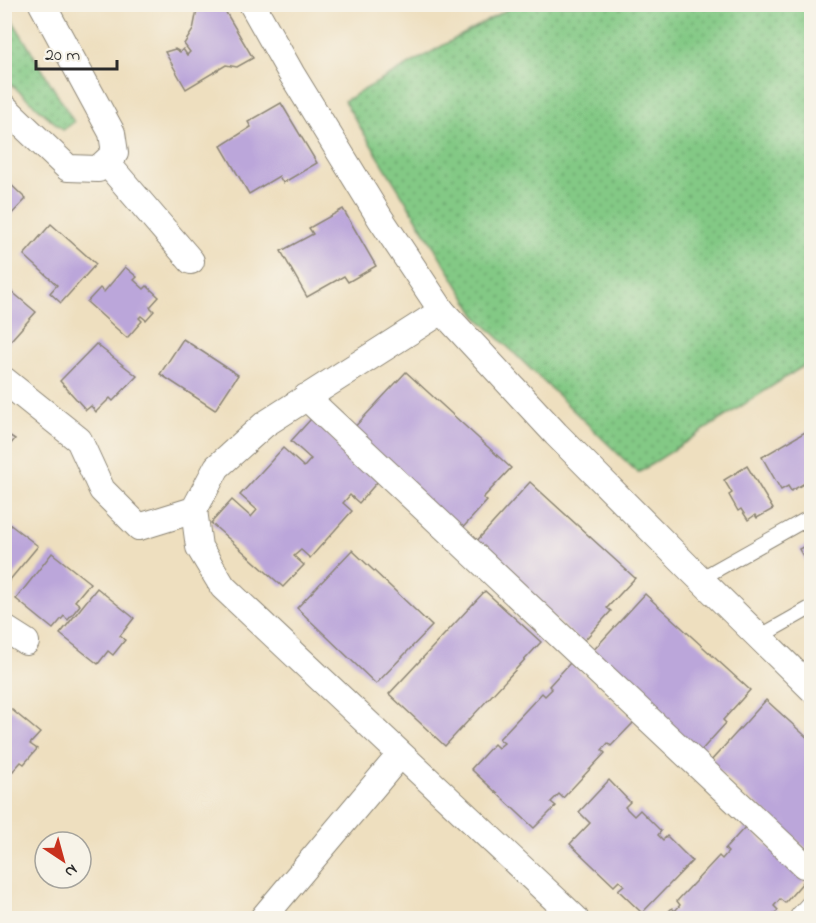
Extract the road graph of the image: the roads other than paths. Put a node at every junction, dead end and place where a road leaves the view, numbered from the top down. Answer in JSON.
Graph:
{"nodes":[{"id":1,"x":42,"y":4,"type":"edge"},
{"id":2,"x":252,"y":4,"type":"edge"},
{"id":3,"x":4,"y":107,"type":"edge"},
{"id":4,"x":106,"y":162,"type":"junction"},
{"id":5,"x":191,"y":261,"type":"dead end"},
{"id":6,"x":442,"y":311,"type":"junction"},
{"id":7,"x":4,"y":380,"type":"edge"},
{"id":8,"x":306,"y":397,"type":"junction"},
{"id":9,"x":195,"y":510,"type":"junction"},
{"id":10,"x":812,"y":516,"type":"edge"},
{"id":11,"x":700,"y":579,"type":"junction"},
{"id":12,"x":812,"y":607,"type":"edge"},
{"id":13,"x":4,"y":628,"type":"edge"},
{"id":14,"x":759,"y":637,"type":"junction"},
{"id":15,"x":26,"y":642,"type":"dead end"},
{"id":16,"x":812,"y":689,"type":"edge"},
{"id":17,"x":400,"y":755,"type":"junction"},
{"id":18,"x":804,"y":865,"type":"dead end"},
{"id":19,"x":812,"y":908,"type":"edge"},
{"id":20,"x":263,"y":918,"type":"edge"},
{"id":21,"x":575,"y":918,"type":"edge"},
{"id":22,"x":803,"y":918,"type":"edge"}],
"edges":[{"from":1,"to":4,"type":"street"},
{"from":2,"to":6,"type":"street"},
{"from":3,"to":4,"type":"street"},
{"from":4,"to":5,"type":"street"},
{"from":6,"to":8,"type":"street"},
{"from":6,"to":11,"type":"street"},
{"from":7,"to":9,"type":"street"},
{"from":8,"to":9,"type":"street"},
{"from":8,"to":18,"type":"street"},
{"from":9,"to":17,"type":"street"},
{"from":10,"to":11,"type":"lane"},
{"from":11,"to":14,"type":"street"},
{"from":12,"to":14,"type":"lane"},
{"from":13,"to":15,"type":"street"},
{"from":14,"to":16,"type":"street"},
{"from":17,"to":20,"type":"street"},
{"from":17,"to":21,"type":"street"},
{"from":19,"to":22,"type":"street"}]}
